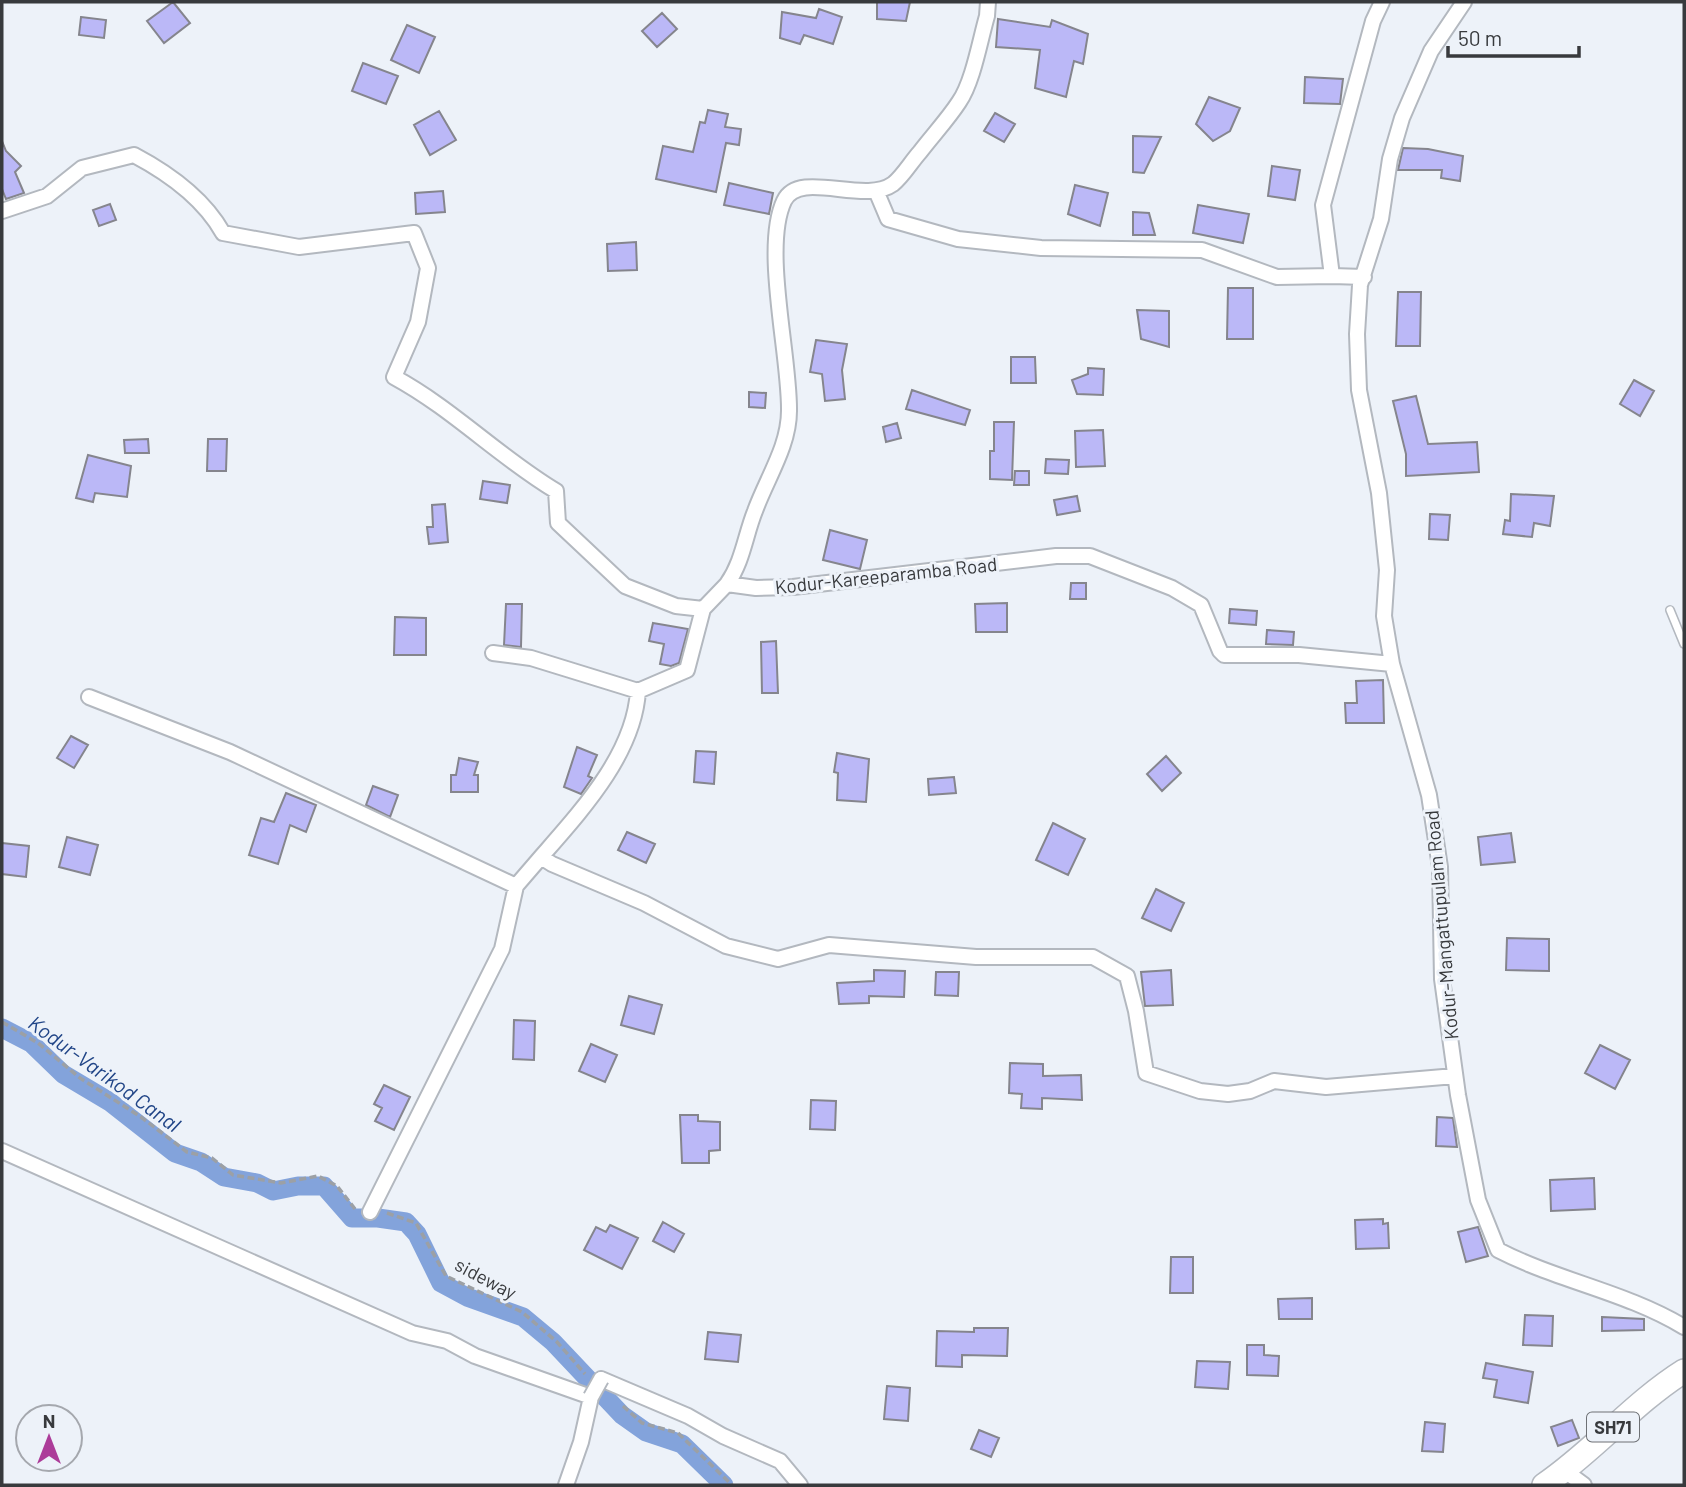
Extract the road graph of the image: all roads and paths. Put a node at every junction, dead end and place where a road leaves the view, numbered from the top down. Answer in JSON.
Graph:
{"nodes":[{"id":1,"x":988,"y":2,"type":"edge"},
{"id":2,"x":1382,"y":2,"type":"edge"},
{"id":3,"x":1464,"y":2,"type":"edge"},
{"id":4,"x":877,"y":193,"type":"junction"},
{"id":5,"x":2,"y":211,"type":"edge"},
{"id":6,"x":1332,"y":276,"type":"junction"},
{"id":7,"x":1364,"y":277,"type":"junction"},
{"id":8,"x":727,"y":584,"type":"junction"},
{"id":9,"x":703,"y":610,"type":"junction"},
{"id":10,"x":1670,"y":610,"type":"dead end"},
{"id":11,"x":1684,"y":644,"type":"edge"},
{"id":12,"x":494,"y":653,"type":"dead end"},
{"id":13,"x":1392,"y":664,"type":"junction"},
{"id":14,"x":638,"y":691,"type":"junction"},
{"id":15,"x":89,"y":697,"type":"dead end"},
{"id":16,"x":541,"y":857,"type":"junction"},
{"id":17,"x":516,"y":886,"type":"junction"},
{"id":18,"x":2,"y":1022,"type":"edge"},
{"id":19,"x":1455,"y":1076,"type":"junction"},
{"id":20,"x":2,"y":1151,"type":"edge"},
{"id":21,"x":370,"y":1212,"type":"junction"},
{"id":22,"x":1684,"y":1327,"type":"edge"},
{"id":23,"x":1684,"y":1371,"type":"edge"},
{"id":24,"x":595,"y":1379,"type":"junction"},
{"id":25,"x":589,"y":1403,"type":"junction"},
{"id":26,"x":622,"y":1405,"type":"dead end"},
{"id":27,"x":1565,"y":1471,"type":"junction"},
{"id":28,"x":566,"y":1485,"type":"edge"},
{"id":29,"x":732,"y":1485,"type":"edge"},
{"id":30,"x":800,"y":1485,"type":"edge"},
{"id":31,"x":1544,"y":1485,"type":"edge"},
{"id":32,"x":1584,"y":1485,"type":"edge"}],
"edges":[{"from":1,"to":4,"type":"street"},
{"from":2,"to":6,"type":"street"},
{"from":3,"to":7,"type":"street","name":"Kodur-Mangattupulam Road"},
{"from":4,"to":6,"type":"street"},
{"from":4,"to":8,"type":"street"},
{"from":5,"to":9,"type":"street"},
{"from":6,"to":7,"type":"street"},
{"from":7,"to":13,"type":"street","name":"Kodur-Mangattupulam Road"},
{"from":8,"to":9,"type":"street"},
{"from":8,"to":13,"type":"street","name":"Kodur-Kareeparamba Road"},
{"from":9,"to":14,"type":"street"},
{"from":10,"to":11,"type":"lane"},
{"from":12,"to":14,"type":"street"},
{"from":13,"to":19,"type":"street","name":"Kodur-Mangattupulam Road"},
{"from":14,"to":16,"type":"street"},
{"from":15,"to":17,"type":"street"},
{"from":16,"to":17,"type":"street"},
{"from":16,"to":19,"type":"street"},
{"from":17,"to":21,"type":"street"},
{"from":18,"to":21,"type":"path","name":"sideway"},
{"from":19,"to":22,"type":"street","name":"Kodur-Mangattupulam Road"},
{"from":20,"to":25,"type":"street"},
{"from":21,"to":24,"type":"path","name":"sideway"},
{"from":23,"to":27,"type":"main road","number":"SH71"},
{"from":24,"to":25,"type":"street","bridge":true},
{"from":24,"to":30,"type":"street"},
{"from":25,"to":28,"type":"street"},
{"from":26,"to":29,"type":"path"},
{"from":27,"to":31,"type":"main road","number":"SH71"},
{"from":27,"to":32,"type":"street"}]}
